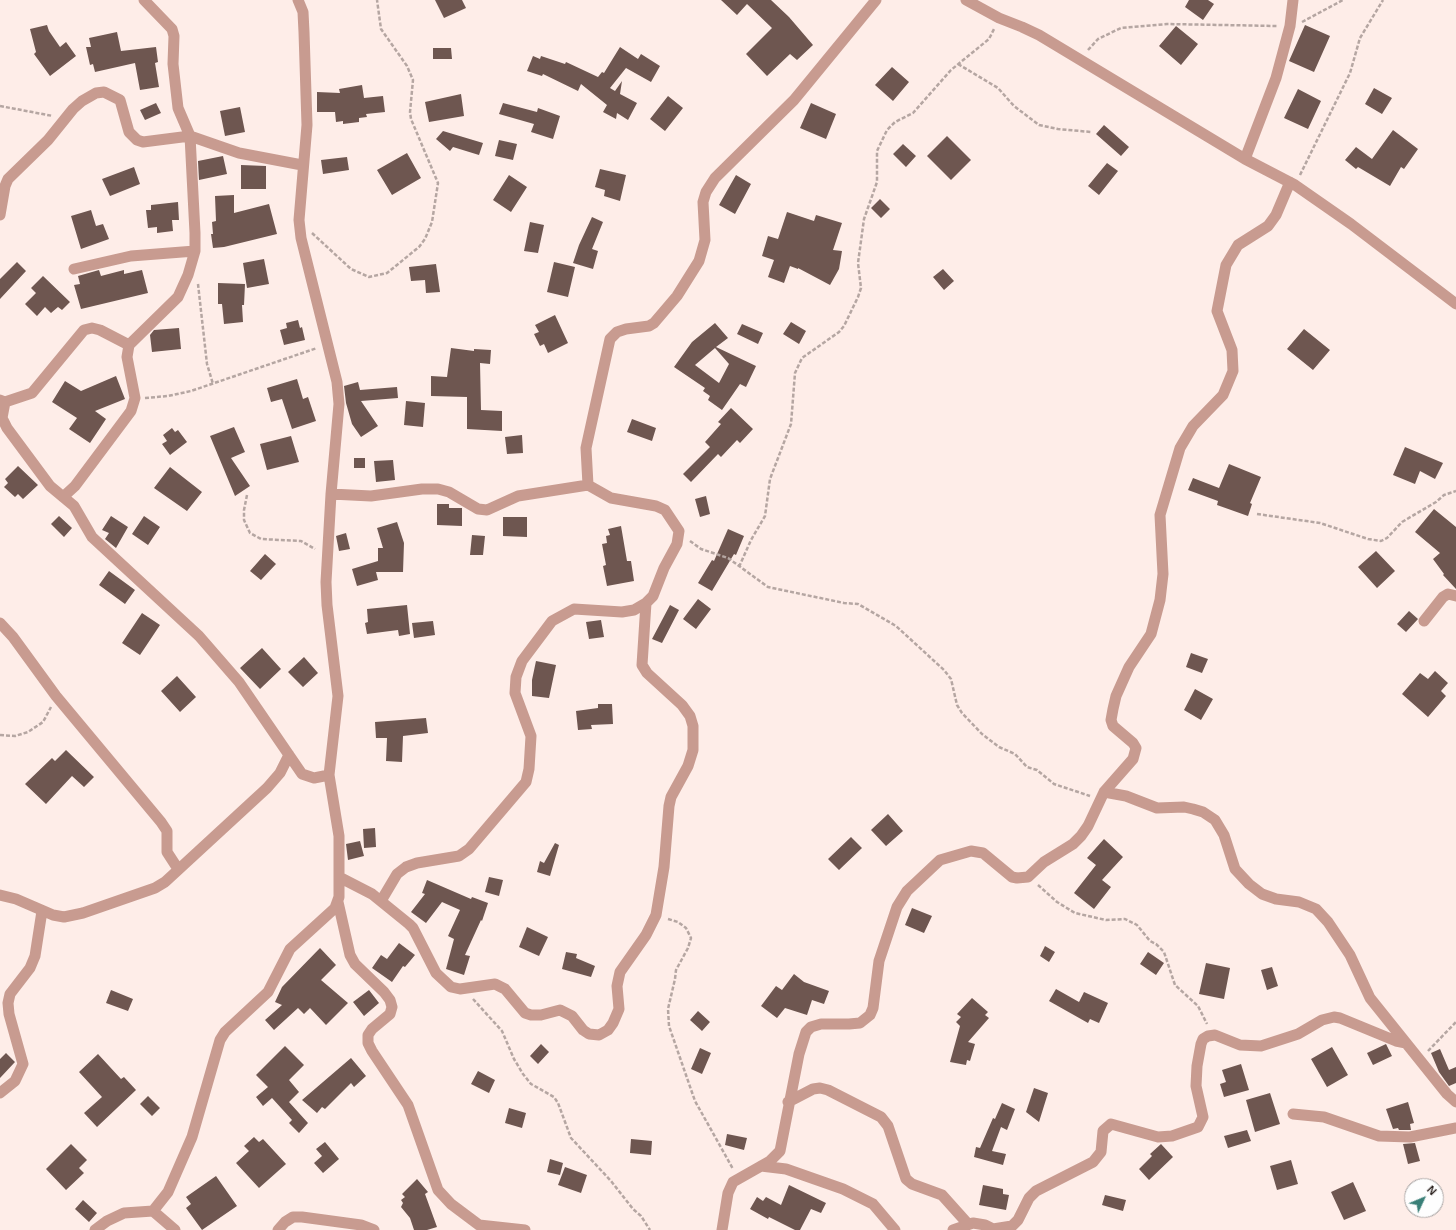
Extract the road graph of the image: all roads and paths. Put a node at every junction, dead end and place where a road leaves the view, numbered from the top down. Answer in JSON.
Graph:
{"nodes":[{"id":1,"x":144,"y":0,"type":"edge"},
{"id":2,"x":298,"y":0,"type":"edge"},
{"id":3,"x":377,"y":0,"type":"edge"},
{"id":4,"x":876,"y":0,"type":"edge"},
{"id":5,"x":966,"y":0,"type":"edge"},
{"id":6,"x":1293,"y":0,"type":"edge"},
{"id":7,"x":1343,"y":0,"type":"edge"},
{"id":8,"x":1383,"y":0,"type":"edge"},
{"id":9,"x":999,"y":18,"type":"junction"},
{"id":10,"x":1290,"y":26,"type":"junction"},
{"id":11,"x":1081,"y":60,"type":"junction"},
{"id":12,"x":958,"y":64,"type":"junction"},
{"id":13,"x":0,"y":106,"type":"edge"},
{"id":14,"x":67,"y":116,"type":"junction"},
{"id":15,"x":1092,"y":132,"type":"dead end"},
{"id":16,"x":190,"y":136,"type":"junction"},
{"id":17,"x":1245,"y":159,"type":"junction"},
{"id":18,"x":302,"y":165,"type":"junction"},
{"id":19,"x":1293,"y":183,"type":"junction"},
{"id":20,"x":0,"y":215,"type":"edge"},
{"id":21,"x":299,"y":220,"type":"junction"},
{"id":22,"x":194,"y":256,"type":"junction"},
{"id":23,"x":74,"y":270,"type":"dead end"},
{"id":24,"x":1456,"y":304,"type":"edge"},
{"id":25,"x":327,"y":344,"type":"junction"},
{"id":26,"x":129,"y":345,"type":"junction"},
{"id":27,"x":213,"y":384,"type":"junction"},
{"id":28,"x":135,"y":398,"type":"junction"},
{"id":29,"x":3,"y":401,"type":"edge"},
{"id":30,"x":588,"y":485,"type":"junction"},
{"id":31,"x":1456,"y":491,"type":"edge"},
{"id":32,"x":331,"y":494,"type":"junction"},
{"id":33,"x":247,"y":495,"type":"dead end"},
{"id":34,"x":63,"y":497,"type":"junction"},
{"id":35,"x":1257,"y":514,"type":"dead end"},
{"id":36,"x":679,"y":531,"type":"junction"},
{"id":37,"x":327,"y":563,"type":"junction"},
{"id":38,"x":739,"y":567,"type":"junction"},
{"id":39,"x":1456,"y":596,"type":"edge"},
{"id":40,"x":646,"y":603,"type":"junction"},
{"id":41,"x":1424,"y":621,"type":"dead end"},
{"id":42,"x":0,"y":623,"type":"edge"},
{"id":43,"x":56,"y":696,"type":"junction"},
{"id":44,"x":0,"y":735,"type":"edge"},
{"id":45,"x":289,"y":755,"type":"junction"},
{"id":46,"x":329,"y":775,"type":"junction"},
{"id":47,"x":1103,"y":796,"type":"junction"},
{"id":48,"x":178,"y":869,"type":"junction"},
{"id":49,"x":1035,"y":870,"type":"junction"},
{"id":50,"x":339,"y":877,"type":"junction"},
{"id":51,"x":0,"y":895,"type":"edge"},
{"id":52,"x":381,"y":901,"type":"junction"},
{"id":53,"x":338,"y":902,"type":"junction"},
{"id":54,"x":42,"y":911,"type":"junction"},
{"id":55,"x":656,"y":915,"type":"junction"},
{"id":56,"x":460,"y":989,"type":"junction"},
{"id":57,"x":1456,"y":1022,"type":"edge"},
{"id":58,"x":1215,"y":1035,"type":"junction"},
{"id":59,"x":1406,"y":1043,"type":"junction"},
{"id":60,"x":1420,"y":1060,"type":"junction"},
{"id":61,"x":0,"y":1093,"type":"edge"},
{"id":62,"x":788,"y":1102,"type":"junction"},
{"id":63,"x":1455,"y":1104,"type":"edge"},
{"id":64,"x":1293,"y":1114,"type":"dead end"},
{"id":65,"x":1456,"y":1128,"type":"edge"},
{"id":66,"x":761,"y":1166,"type":"junction"},
{"id":67,"x":738,"y":1178,"type":"junction"},
{"id":68,"x":153,"y":1211,"type":"junction"},
{"id":69,"x":968,"y":1224,"type":"junction"},
{"id":70,"x":994,"y":1229,"type":"edge"},
{"id":71,"x":94,"y":1230,"type":"edge"},
{"id":72,"x":176,"y":1230,"type":"edge"},
{"id":73,"x":278,"y":1230,"type":"edge"},
{"id":74,"x":374,"y":1230,"type":"edge"},
{"id":75,"x":525,"y":1230,"type":"edge"},
{"id":76,"x":650,"y":1230,"type":"edge"},
{"id":77,"x":722,"y":1230,"type":"edge"},
{"id":78,"x":895,"y":1230,"type":"edge"},
{"id":79,"x":954,"y":1230,"type":"edge"}],
"edges":[{"from":1,"to":16,"type":"street"},
{"from":2,"to":18,"type":"street"},
{"from":3,"to":21,"type":"path"},
{"from":4,"to":30,"type":"street"},
{"from":5,"to":9,"type":"street"},
{"from":6,"to":10,"type":"street"},
{"from":7,"to":10,"type":"path"},
{"from":8,"to":19,"type":"path"},
{"from":9,"to":11,"type":"street"},
{"from":9,"to":12,"type":"path"},
{"from":10,"to":11,"type":"path"},
{"from":10,"to":17,"type":"street"},
{"from":11,"to":17,"type":"street"},
{"from":12,"to":15,"type":"path"},
{"from":12,"to":38,"type":"path"},
{"from":13,"to":14,"type":"path"},
{"from":14,"to":16,"type":"street"},
{"from":14,"to":20,"type":"street"},
{"from":16,"to":18,"type":"street"},
{"from":16,"to":22,"type":"street"},
{"from":17,"to":19,"type":"street"},
{"from":18,"to":21,"type":"street"},
{"from":19,"to":24,"type":"street"},
{"from":19,"to":47,"type":"street"},
{"from":21,"to":25,"type":"street"},
{"from":22,"to":23,"type":"street"},
{"from":22,"to":26,"type":"street"},
{"from":22,"to":27,"type":"path"},
{"from":25,"to":27,"type":"path"},
{"from":25,"to":32,"type":"street"},
{"from":26,"to":28,"type":"street"},
{"from":26,"to":29,"type":"street"},
{"from":27,"to":28,"type":"path"},
{"from":28,"to":34,"type":"street"},
{"from":29,"to":34,"type":"street"},
{"from":30,"to":32,"type":"street"},
{"from":30,"to":36,"type":"street"},
{"from":31,"to":35,"type":"path"},
{"from":32,"to":37,"type":"street"},
{"from":33,"to":37,"type":"path"},
{"from":34,"to":45,"type":"street"},
{"from":36,"to":38,"type":"path"},
{"from":36,"to":40,"type":"street"},
{"from":37,"to":46,"type":"street"},
{"from":38,"to":47,"type":"path"},
{"from":39,"to":41,"type":"street"},
{"from":40,"to":52,"type":"street"},
{"from":40,"to":55,"type":"street"},
{"from":42,"to":43,"type":"street"},
{"from":43,"to":44,"type":"path"},
{"from":43,"to":48,"type":"street"},
{"from":45,"to":46,"type":"street"},
{"from":45,"to":48,"type":"street"},
{"from":46,"to":50,"type":"street"},
{"from":47,"to":49,"type":"street"},
{"from":47,"to":59,"type":"street"},
{"from":48,"to":54,"type":"street"},
{"from":49,"to":58,"type":"path"},
{"from":49,"to":62,"type":"street"},
{"from":50,"to":52,"type":"street"},
{"from":50,"to":53,"type":"street"},
{"from":51,"to":54,"type":"street"},
{"from":52,"to":56,"type":"street"},
{"from":53,"to":68,"type":"street"},
{"from":53,"to":75,"type":"street"},
{"from":54,"to":61,"type":"street"},
{"from":55,"to":56,"type":"street"},
{"from":55,"to":67,"type":"path"},
{"from":56,"to":76,"type":"path"},
{"from":57,"to":60,"type":"path"},
{"from":58,"to":59,"type":"street"},
{"from":58,"to":70,"type":"street"},
{"from":59,"to":60,"type":"street"},
{"from":60,"to":63,"type":"street"},
{"from":62,"to":66,"type":"street"},
{"from":62,"to":69,"type":"street"},
{"from":64,"to":65,"type":"street"},
{"from":66,"to":67,"type":"street"},
{"from":66,"to":78,"type":"street"},
{"from":67,"to":77,"type":"street"},
{"from":68,"to":71,"type":"street"},
{"from":68,"to":72,"type":"street"},
{"from":69,"to":70,"type":"street"},
{"from":69,"to":79,"type":"street"},
{"from":73,"to":74,"type":"street"}]}
